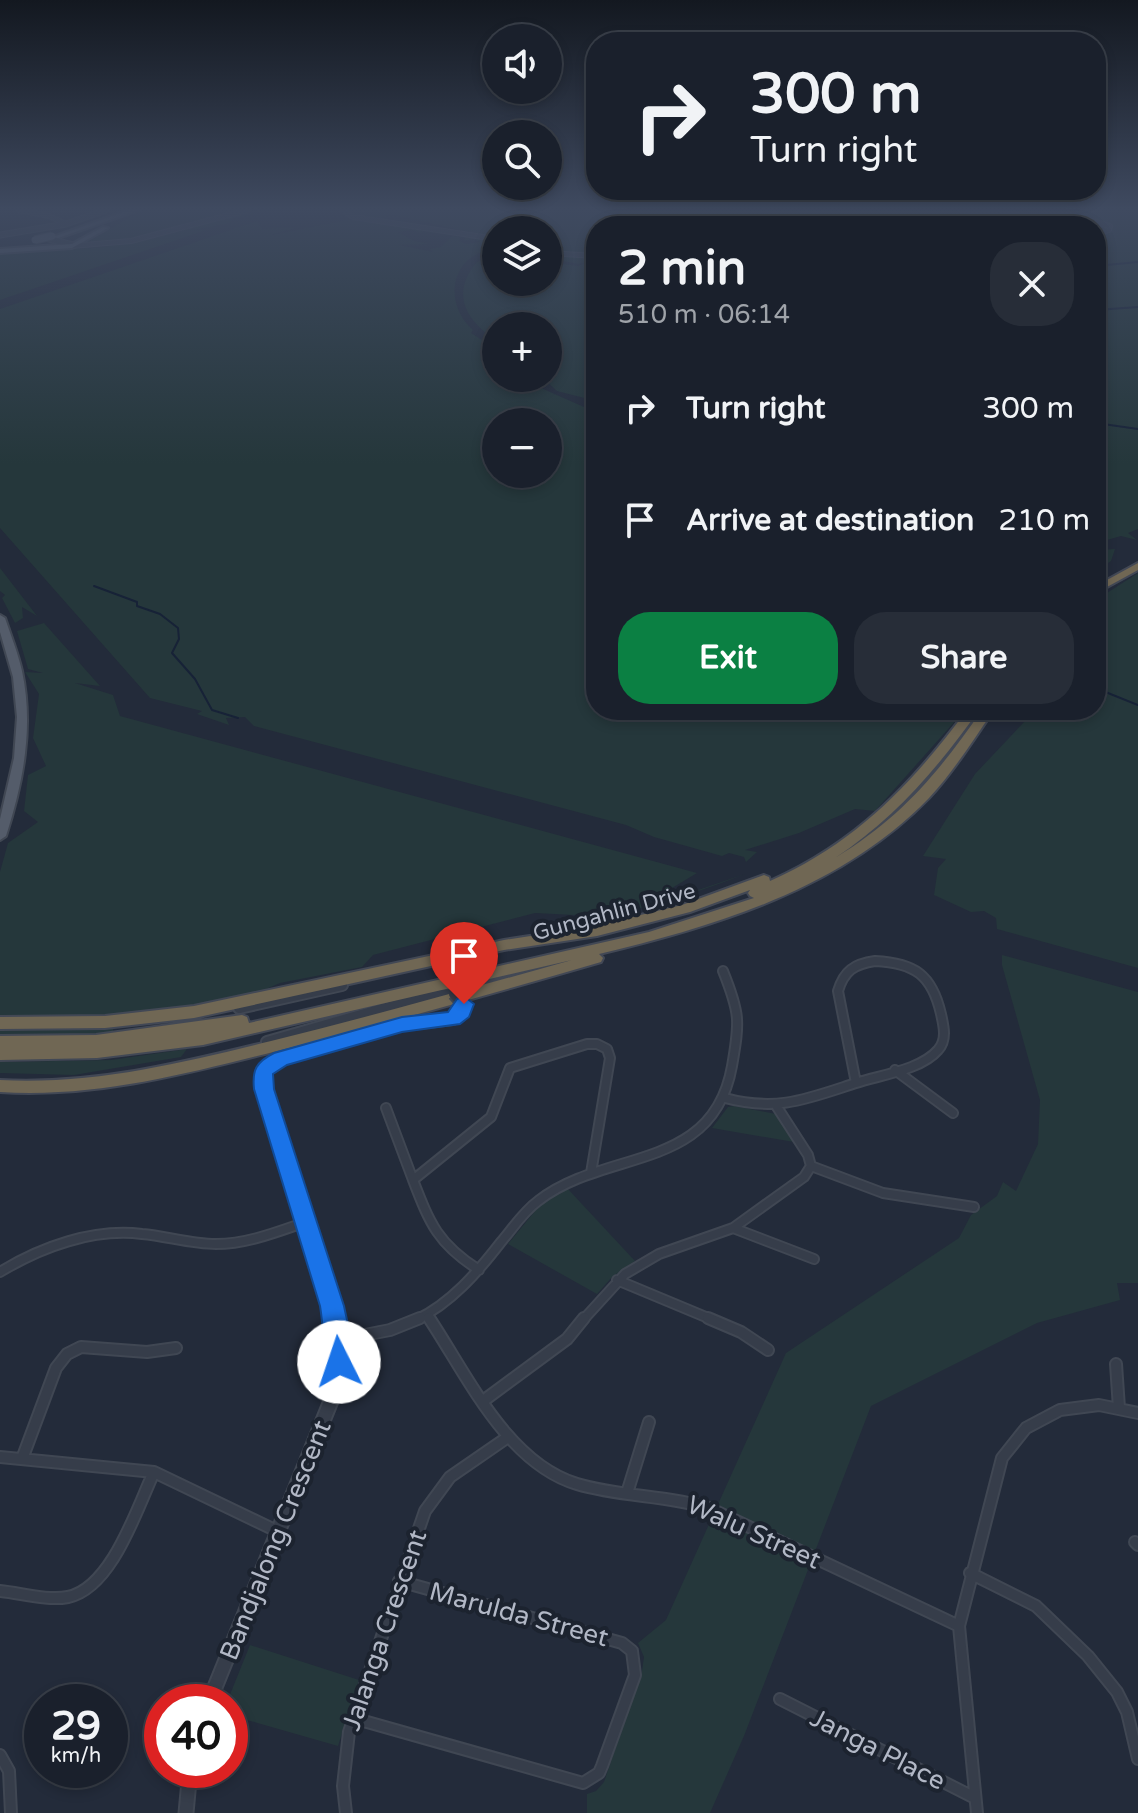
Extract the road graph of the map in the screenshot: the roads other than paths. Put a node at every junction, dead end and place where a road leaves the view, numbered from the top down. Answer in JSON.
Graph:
{"nodes":[{"id":1,"x":1138,"y":557,"type":"edge"},
{"id":2,"x":1138,"y":566,"type":"edge"},
{"id":3,"x":1106,"y":575,"type":"edge"},
{"id":4,"x":1106,"y":584,"type":"edge"},
{"id":5,"x":0,"y":618,"type":"edge"},
{"id":6,"x":966,"y":720,"type":"edge"},
{"id":7,"x":981,"y":720,"type":"edge"},
{"id":8,"x":950,"y":742,"type":"junction"},
{"id":9,"x":0,"y":836,"type":"edge"},
{"id":10,"x":770,"y":897,"type":"junction"},
{"id":11,"x":597,"y":931,"type":"junction"},
{"id":12,"x":451,"y":967,"type":"junction"},
{"id":13,"x":723,"y":971,"type":"dead end"},
{"id":14,"x":355,"y":983,"type":"junction"},
{"id":15,"x":461,"y":998,"type":"junction"},
{"id":16,"x":401,"y":1003,"type":"junction"},
{"id":17,"x":153,"y":1018,"type":"junction"},
{"id":18,"x":0,"y":1023,"type":"edge"},
{"id":19,"x":175,"y":1031,"type":"junction"},
{"id":20,"x":0,"y":1042,"type":"edge"},
{"id":21,"x":131,"y":1049,"type":"junction"},
{"id":22,"x":0,"y":1054,"type":"edge"},
{"id":23,"x":895,"y":1070,"type":"junction"},
{"id":24,"x":160,"y":1074,"type":"junction"},
{"id":25,"x":856,"y":1083,"type":"junction"},
{"id":26,"x":0,"y":1086,"type":"edge"},
{"id":27,"x":725,"y":1098,"type":"junction"},
{"id":28,"x":777,"y":1107,"type":"junction"},
{"id":29,"x":386,"y":1108,"type":"dead end"},
{"id":30,"x":953,"y":1113,"type":"dead end"},
{"id":31,"x":811,"y":1166,"type":"junction"},
{"id":32,"x":591,"y":1173,"type":"junction"},
{"id":33,"x":413,"y":1180,"type":"junction"},
{"id":34,"x":974,"y":1207,"type":"dead end"},
{"id":35,"x":306,"y":1222,"type":"junction"},
{"id":36,"x":733,"y":1228,"type":"junction"},
{"id":37,"x":814,"y":1259,"type":"dead end"},
{"id":38,"x":479,"y":1270,"type":"junction"},
{"id":39,"x":0,"y":1272,"type":"edge"},
{"id":40,"x":617,"y":1280,"type":"junction"},
{"id":41,"x":428,"y":1316,"type":"junction"},
{"id":42,"x":339,"y":1340,"type":"junction"},
{"id":43,"x":176,"y":1348,"type":"dead end"},
{"id":44,"x":768,"y":1350,"type":"dead end"},
{"id":45,"x":1116,"y":1364,"type":"dead end"},
{"id":46,"x":483,"y":1401,"type":"junction"},
{"id":47,"x":1119,"y":1408,"type":"junction"},
{"id":48,"x":1138,"y":1413,"type":"edge"},
{"id":49,"x":649,"y":1422,"type":"dead end"},
{"id":50,"x":508,"y":1437,"type":"junction"},
{"id":51,"x":0,"y":1457,"type":"edge"},
{"id":52,"x":22,"y":1459,"type":"junction"},
{"id":53,"x":154,"y":1472,"type":"junction"},
{"id":54,"x":627,"y":1493,"type":"junction"},
{"id":55,"x":279,"y":1532,"type":"junction"},
{"id":56,"x":970,"y":1573,"type":"junction"},
{"id":57,"x":399,"y":1581,"type":"junction"},
{"id":58,"x":0,"y":1591,"type":"edge"},
{"id":59,"x":959,"y":1626,"type":"junction"},
{"id":60,"x":216,"y":1684,"type":"edge"},
{"id":61,"x":780,"y":1699,"type":"dead end"},
{"id":62,"x":353,"y":1718,"type":"junction"},
{"id":63,"x":0,"y":1755,"type":"edge"},
{"id":64,"x":1138,"y":1759,"type":"edge"},
{"id":65,"x":188,"y":1788,"type":"edge"},
{"id":66,"x":975,"y":1798,"type":"junction"},
{"id":67,"x":11,"y":1813,"type":"edge"},
{"id":68,"x":186,"y":1813,"type":"edge"},
{"id":69,"x":346,"y":1813,"type":"edge"},
{"id":70,"x":977,"y":1813,"type":"edge"}],
"edges":[{"from":1,"to":3,"type":"highway"},
{"from":2,"to":4,"type":"highway"},
{"from":5,"to":9,"type":"main road"},
{"from":6,"to":8,"type":"highway"},
{"from":7,"to":10,"type":"highway"},
{"from":8,"to":11,"type":"highway"},
{"from":8,"to":19,"type":"highway","name":"Gungahlin Drive"},
{"from":10,"to":21,"type":"highway","name":"Gungahlin Drive"},
{"from":10,"to":24,"type":"highway"},
{"from":11,"to":12,"type":"highway"},
{"from":11,"to":17,"type":"highway"},
{"from":12,"to":14,"type":"street"},
{"from":12,"to":15,"type":"street","bridge":true},
{"from":13,"to":27,"type":"street"},
{"from":14,"to":17,"type":"street"},
{"from":14,"to":19,"type":"highway"},
{"from":15,"to":16,"type":"street"},
{"from":15,"to":35,"type":"street","name":"Bandjalong Crescent"},
{"from":16,"to":21,"type":"highway"},
{"from":16,"to":24,"type":"street"},
{"from":17,"to":18,"type":"highway"},
{"from":19,"to":20,"type":"highway","name":"Gungahlin Drive"},
{"from":21,"to":22,"type":"highway","name":"Gungahlin Drive"},
{"from":23,"to":25,"type":"street"},
{"from":23,"to":25,"type":"street"},
{"from":23,"to":30,"type":"street"},
{"from":24,"to":26,"type":"highway"},
{"from":25,"to":28,"type":"street"},
{"from":27,"to":28,"type":"street"},
{"from":27,"to":32,"type":"street"},
{"from":28,"to":31,"type":"street"},
{"from":29,"to":33,"type":"street"},
{"from":31,"to":34,"type":"street"},
{"from":31,"to":36,"type":"street"},
{"from":32,"to":33,"type":"street"},
{"from":32,"to":38,"type":"street"},
{"from":33,"to":38,"type":"street"},
{"from":35,"to":39,"type":"street"},
{"from":35,"to":42,"type":"street","name":"Bandjalong Crescent"},
{"from":36,"to":37,"type":"street"},
{"from":36,"to":40,"type":"street"},
{"from":38,"to":41,"type":"street"},
{"from":40,"to":44,"type":"street"},
{"from":40,"to":46,"type":"street"},
{"from":41,"to":42,"type":"street"},
{"from":41,"to":46,"type":"street","name":"Walu Street"},
{"from":42,"to":55,"type":"street","name":"Bandjalong Crescent"},
{"from":43,"to":52,"type":"street"},
{"from":45,"to":47,"type":"street"},
{"from":46,"to":50,"type":"street","name":"Walu Street"},
{"from":47,"to":48,"type":"street"},
{"from":47,"to":56,"type":"street"},
{"from":49,"to":54,"type":"street"},
{"from":50,"to":54,"type":"street","name":"Walu Street"},
{"from":50,"to":57,"type":"street","name":"Jalanga Crescent"},
{"from":51,"to":52,"type":"street"},
{"from":52,"to":53,"type":"street"},
{"from":53,"to":55,"type":"street"},
{"from":53,"to":58,"type":"street"},
{"from":54,"to":59,"type":"street","name":"Walu Street"},
{"from":55,"to":60,"type":"street","name":"Bandjalong Crescent"},
{"from":56,"to":59,"type":"street"},
{"from":56,"to":64,"type":"street"},
{"from":57,"to":62,"type":"street","name":"Jalanga Crescent"},
{"from":57,"to":62,"type":"street","name":"Marulda Street"},
{"from":59,"to":66,"type":"street"},
{"from":61,"to":66,"type":"street","name":"Janga Place"},
{"from":62,"to":69,"type":"street","name":"Jalanga Crescent"},
{"from":63,"to":67,"type":"street"},
{"from":65,"to":68,"type":"street"},
{"from":66,"to":70,"type":"street"}]}
